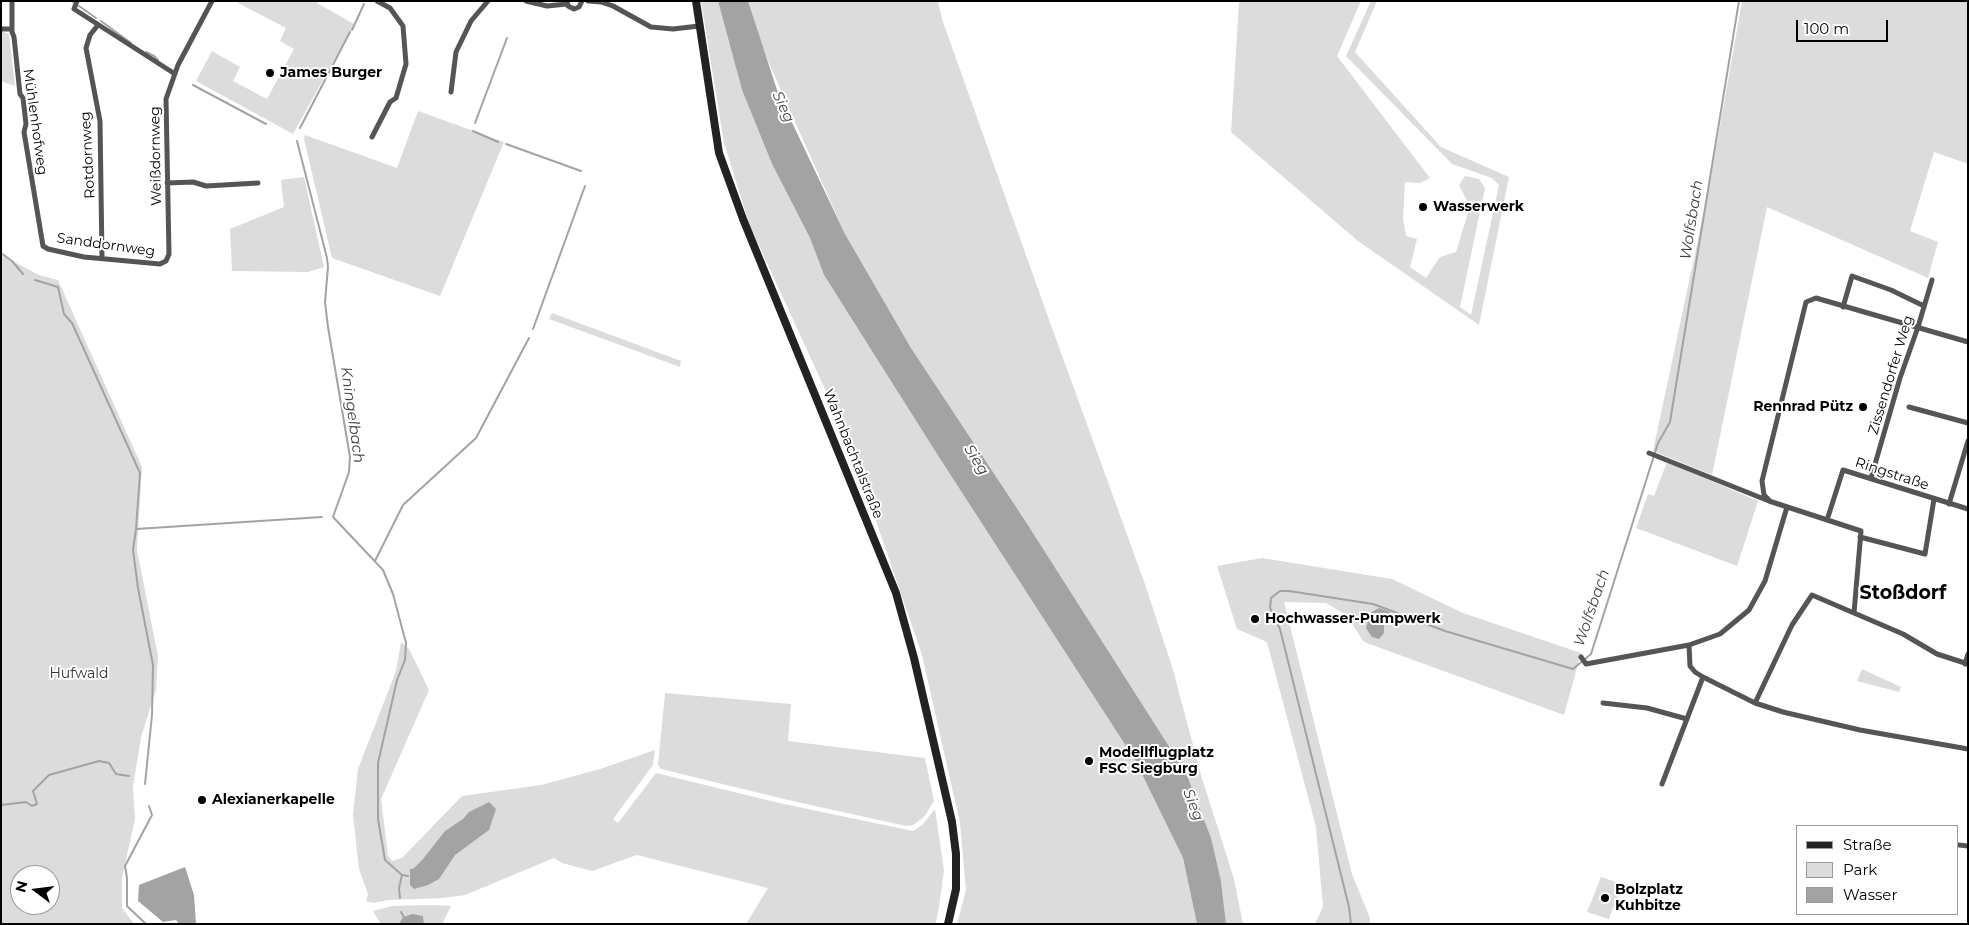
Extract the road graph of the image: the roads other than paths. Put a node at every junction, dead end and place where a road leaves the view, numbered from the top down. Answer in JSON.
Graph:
{"nodes":[{"id":1,"x":12,"y":1,"type":"edge"},
{"id":2,"x":76,"y":1,"type":"edge"},
{"id":3,"x":212,"y":1,"type":"edge"},
{"id":4,"x":377,"y":1,"type":"edge"},
{"id":5,"x":488,"y":1,"type":"edge"},
{"id":6,"x":526,"y":1,"type":"edge"},
{"id":7,"x":582,"y":1,"type":"edge"},
{"id":8,"x":588,"y":1,"type":"edge"},
{"id":9,"x":696,"y":1,"type":"edge"},
{"id":10,"x":567,"y":2,"type":"edge"},
{"id":11,"x":98,"y":24,"type":"junction"},
{"id":12,"x":699,"y":26,"type":"junction"},
{"id":13,"x":1,"y":29,"type":"edge"},
{"id":14,"x":12,"y":29,"type":"junction"},
{"id":15,"x":175,"y":74,"type":"junction"},
{"id":16,"x":451,"y":92,"type":"dead end"},
{"id":17,"x":372,"y":137,"type":"dead end"},
{"id":18,"x":167,"y":183,"type":"junction"},
{"id":19,"x":258,"y":183,"type":"dead end"},
{"id":20,"x":43,"y":246,"type":"joint"},
{"id":21,"x":102,"y":258,"type":"junction"},
{"id":22,"x":166,"y":261,"type":"joint"},
{"id":23,"x":1932,"y":280,"type":"dead end"},
{"id":24,"x":1924,"y":306,"type":"junction"},
{"id":25,"x":1843,"y":307,"type":"junction"},
{"id":26,"x":1918,"y":327,"type":"junction"},
{"id":27,"x":1968,"y":342,"type":"edge"},
{"id":28,"x":1909,"y":407,"type":"dead end"},
{"id":29,"x":1968,"y":423,"type":"edge"},
{"id":30,"x":1968,"y":441,"type":"edge"},
{"id":31,"x":1649,"y":453,"type":"dead end"},
{"id":32,"x":1871,"y":478,"type":"junction"},
{"id":33,"x":1934,"y":499,"type":"junction"},
{"id":34,"x":1769,"y":500,"type":"junction"},
{"id":35,"x":1949,"y":504,"type":"junction"},
{"id":36,"x":1787,"y":507,"type":"junction"},
{"id":37,"x":1968,"y":509,"type":"edge"},
{"id":38,"x":1827,"y":520,"type":"junction"},
{"id":39,"x":1860,"y":537,"type":"junction"},
{"id":40,"x":1854,"y":612,"type":"junction"},
{"id":41,"x":1688,"y":645,"type":"junction"},
{"id":42,"x":1968,"y":654,"type":"edge"},
{"id":43,"x":1581,"y":657,"type":"dead end"},
{"id":44,"x":1966,"y":664,"type":"edge"},
{"id":45,"x":1703,"y":677,"type":"junction"},
{"id":46,"x":1602,"y":703,"type":"dead end"},
{"id":47,"x":1755,"y":704,"type":"junction"},
{"id":48,"x":1687,"y":719,"type":"junction"},
{"id":49,"x":1968,"y":749,"type":"edge"},
{"id":50,"x":1662,"y":784,"type":"dead end"},
{"id":51,"x":948,"y":924,"type":"edge"}],
"edges":[{"from":1,"to":14,"type":"street","name":"Mühlenhofweg"},
{"from":2,"to":11,"type":"street"},
{"from":3,"to":15,"type":"street","name":"Weißdornweg"},
{"from":4,"to":17,"type":"street"},
{"from":5,"to":16,"type":"street"},
{"from":6,"to":10,"type":"street"},
{"from":7,"to":10,"type":"street"},
{"from":8,"to":12,"type":"street"},
{"from":9,"to":12,"type":"main road","name":"Wahnbachtalstraße"},
{"from":11,"to":15,"type":"street"},
{"from":11,"to":21,"type":"street","name":"Rotdornweg"},
{"from":12,"to":51,"type":"main road","name":"Wahnbachtalstraße"},
{"from":13,"to":14,"type":"street"},
{"from":14,"to":20,"type":"street","name":"Mühlenhofweg"},
{"from":15,"to":18,"type":"street","name":"Weißdornweg"},
{"from":18,"to":19,"type":"street"},
{"from":18,"to":22,"type":"street","name":"Weißdornweg"},
{"from":20,"to":21,"type":"street","name":"Sanddornweg"},
{"from":21,"to":22,"type":"street","name":"Sanddornweg"},
{"from":23,"to":24,"type":"street","name":"Zissendorfer Weg"},
{"from":24,"to":25,"type":"street"},
{"from":24,"to":26,"type":"street","name":"Zissendorfer Weg"},
{"from":25,"to":26,"type":"street"},
{"from":25,"to":34,"type":"street"},
{"from":26,"to":27,"type":"street"},
{"from":26,"to":32,"type":"street","name":"Zissendorfer Weg"},
{"from":28,"to":29,"type":"street"},
{"from":30,"to":35,"type":"street"},
{"from":31,"to":34,"type":"street"},
{"from":32,"to":33,"type":"street","name":"Ringstraße"},
{"from":32,"to":38,"type":"street","name":"Ringstraße"},
{"from":33,"to":35,"type":"street","name":"Ringstraße"},
{"from":33,"to":39,"type":"street"},
{"from":34,"to":36,"type":"street"},
{"from":35,"to":37,"type":"street","name":"Ringstraße"},
{"from":36,"to":38,"type":"street"},
{"from":36,"to":41,"type":"street"},
{"from":38,"to":39,"type":"street"},
{"from":39,"to":40,"type":"street"},
{"from":40,"to":44,"type":"street"},
{"from":40,"to":47,"type":"street"},
{"from":41,"to":43,"type":"street"},
{"from":41,"to":45,"type":"street"},
{"from":42,"to":44,"type":"street"},
{"from":45,"to":47,"type":"street"},
{"from":45,"to":48,"type":"street"},
{"from":46,"to":48,"type":"street"},
{"from":47,"to":49,"type":"street"},
{"from":48,"to":50,"type":"street"}]}
